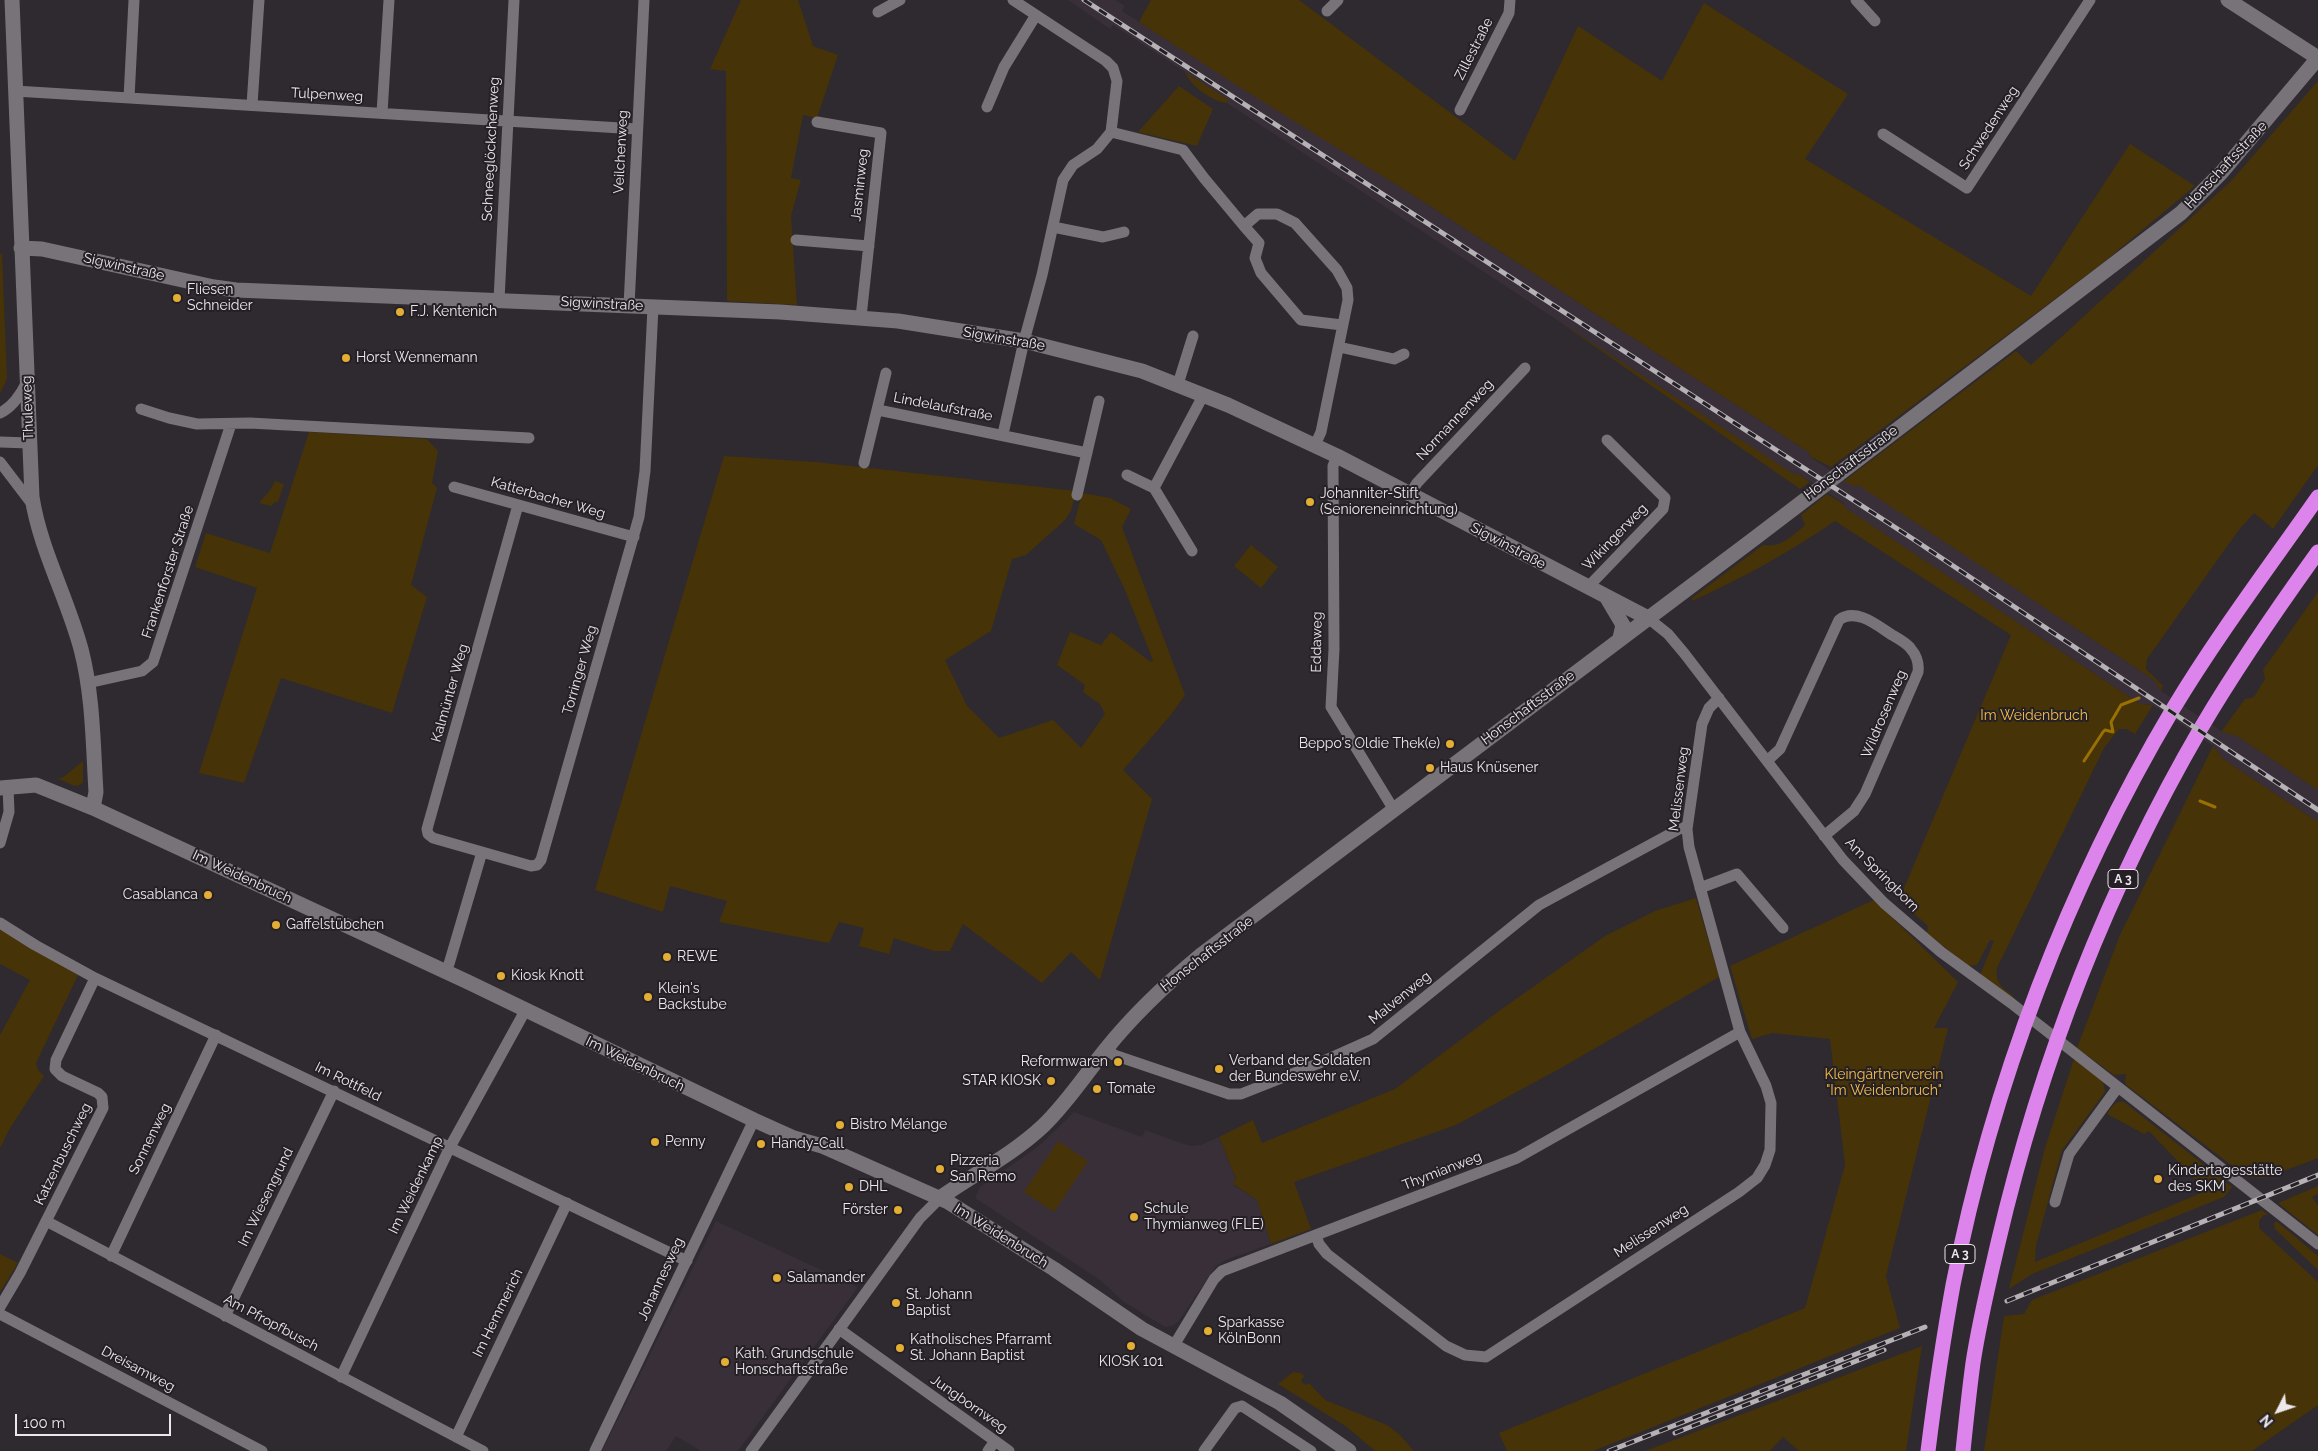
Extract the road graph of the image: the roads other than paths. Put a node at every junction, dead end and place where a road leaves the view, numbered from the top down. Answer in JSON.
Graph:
{"nodes":[{"id":1,"x":12,"y":0,"type":"edge"},
{"id":2,"x":134,"y":0,"type":"edge"},
{"id":3,"x":259,"y":0,"type":"edge"},
{"id":4,"x":389,"y":0,"type":"edge"},
{"id":5,"x":514,"y":0,"type":"edge"},
{"id":6,"x":644,"y":0,"type":"edge"},
{"id":7,"x":900,"y":0,"type":"edge"},
{"id":8,"x":1013,"y":0,"type":"edge"},
{"id":9,"x":1338,"y":0,"type":"edge"},
{"id":10,"x":1510,"y":0,"type":"edge"},
{"id":11,"x":1856,"y":0,"type":"edge"},
{"id":12,"x":2090,"y":0,"type":"edge"},
{"id":13,"x":2228,"y":0,"type":"edge"},
{"id":14,"x":1326,"y":11,"type":"dead end"},
{"id":15,"x":878,"y":12,"type":"dead end"},
{"id":16,"x":1036,"y":16,"type":"junction"},
{"id":17,"x":1876,"y":21,"type":"dead end"},
{"id":18,"x":2317,"y":62,"type":"edge"},
{"id":19,"x":15,"y":91,"type":"junction"},
{"id":20,"x":128,"y":98,"type":"junction"},
{"id":21,"x":252,"y":105,"type":"junction"},
{"id":22,"x":988,"y":107,"type":"dead end"},
{"id":23,"x":1460,"y":110,"type":"dead end"},
{"id":24,"x":382,"y":113,"type":"junction"},
{"id":25,"x":508,"y":121,"type":"junction"},
{"id":26,"x":817,"y":122,"type":"dead end"},
{"id":27,"x":637,"y":129,"type":"junction"},
{"id":28,"x":1111,"y":132,"type":"junction"},
{"id":29,"x":1882,"y":134,"type":"dead end"},
{"id":30,"x":1244,"y":226,"type":"junction"},
{"id":31,"x":1053,"y":227,"type":"junction"},
{"id":32,"x":1124,"y":232,"type":"dead end"},
{"id":33,"x":796,"y":240,"type":"dead end"},
{"id":34,"x":869,"y":246,"type":"junction"},
{"id":35,"x":21,"y":248,"type":"junction"},
{"id":36,"x":499,"y":300,"type":"junction"},
{"id":37,"x":629,"y":306,"type":"junction"},
{"id":38,"x":653,"y":307,"type":"junction"},
{"id":39,"x":861,"y":317,"type":"junction"},
{"id":40,"x":1342,"y":325,"type":"junction"},
{"id":41,"x":1194,"y":336,"type":"dead end"},
{"id":42,"x":1024,"y":340,"type":"junction"},
{"id":43,"x":1339,"y":346,"type":"junction"},
{"id":44,"x":1404,"y":354,"type":"dead end"},
{"id":45,"x":1525,"y":368,"type":"dead end"},
{"id":46,"x":886,"y":373,"type":"dead end"},
{"id":47,"x":27,"y":382,"type":"junction"},
{"id":48,"x":1178,"y":384,"type":"junction"},
{"id":49,"x":1204,"y":394,"type":"junction"},
{"id":50,"x":1099,"y":401,"type":"dead end"},
{"id":51,"x":141,"y":409,"type":"dead end"},
{"id":52,"x":878,"y":410,"type":"junction"},
{"id":53,"x":0,"y":413,"type":"edge"},
{"id":54,"x":231,"y":424,"type":"junction"},
{"id":55,"x":1003,"y":434,"type":"junction"},
{"id":56,"x":529,"y":438,"type":"dead end"},
{"id":57,"x":1608,"y":440,"type":"dead end"},
{"id":58,"x":0,"y":442,"type":"edge"},
{"id":59,"x":29,"y":443,"type":"junction"},
{"id":60,"x":1315,"y":446,"type":"junction"},
{"id":61,"x":1087,"y":453,"type":"junction"},
{"id":62,"x":1337,"y":456,"type":"junction"},
{"id":63,"x":0,"y":462,"type":"edge"},
{"id":64,"x":864,"y":463,"type":"dead end"},
{"id":65,"x":1127,"y":475,"type":"dead end"},
{"id":66,"x":454,"y":487,"type":"dead end"},
{"id":67,"x":1154,"y":488,"type":"junction"},
{"id":68,"x":1410,"y":494,"type":"junction"},
{"id":69,"x":1077,"y":495,"type":"dead end"},
{"id":70,"x":2318,"y":497,"type":"edge"},
{"id":71,"x":518,"y":505,"type":"junction"},
{"id":72,"x":33,"y":506,"type":"junction"},
{"id":73,"x":634,"y":537,"type":"junction"},
{"id":74,"x":1192,"y":551,"type":"dead end"},
{"id":75,"x":2318,"y":552,"type":"edge"},
{"id":76,"x":1587,"y":588,"type":"junction"},
{"id":77,"x":1606,"y":597,"type":"junction"},
{"id":78,"x":1648,"y":618,"type":"junction"},
{"id":79,"x":1620,"y":638,"type":"junction"},
{"id":80,"x":88,"y":683,"type":"junction"},
{"id":81,"x":1719,"y":698,"type":"junction"},
{"id":82,"x":1767,"y":761,"type":"junction"},
{"id":83,"x":4,"y":788,"type":"edge"},
{"id":84,"x":93,"y":808,"type":"junction"},
{"id":85,"x":1394,"y":810,"type":"junction"},
{"id":86,"x":1686,"y":829,"type":"junction"},
{"id":87,"x":1824,"y":836,"type":"junction"},
{"id":88,"x":0,"y":843,"type":"edge"},
{"id":89,"x":482,"y":852,"type":"junction"},
{"id":90,"x":1700,"y":888,"type":"junction"},
{"id":91,"x":0,"y":923,"type":"edge"},
{"id":92,"x":1783,"y":928,"type":"dead end"},
{"id":93,"x":449,"y":964,"type":"dead end"},
{"id":94,"x":95,"y":978,"type":"junction"},
{"id":95,"x":525,"y":1011,"type":"junction"},
{"id":96,"x":1740,"y":1032,"type":"junction"},
{"id":97,"x":216,"y":1035,"type":"junction"},
{"id":98,"x":1106,"y":1048,"type":"junction"},
{"id":99,"x":2118,"y":1087,"type":"junction"},
{"id":100,"x":334,"y":1091,"type":"junction"},
{"id":101,"x":754,"y":1120,"type":"junction"},
{"id":102,"x":450,"y":1147,"type":"junction"},
{"id":103,"x":940,"y":1198,"type":"junction"},
{"id":104,"x":2055,"y":1202,"type":"dead end"},
{"id":105,"x":567,"y":1203,"type":"junction"},
{"id":106,"x":46,"y":1221,"type":"junction"},
{"id":107,"x":1316,"y":1234,"type":"junction"},
{"id":108,"x":2318,"y":1244,"type":"edge"},
{"id":109,"x":110,"y":1256,"type":"junction"},
{"id":110,"x":687,"y":1260,"type":"junction"},
{"id":111,"x":0,"y":1307,"type":"edge"},
{"id":112,"x":0,"y":1314,"type":"edge"},
{"id":113,"x":225,"y":1316,"type":"junction"},
{"id":114,"x":839,"y":1329,"type":"junction"},
{"id":115,"x":1172,"y":1347,"type":"junction"},
{"id":116,"x":341,"y":1377,"type":"junction"},
{"id":117,"x":1251,"y":1386,"type":"junction"},
{"id":118,"x":1242,"y":1406,"type":"junction"},
{"id":119,"x":456,"y":1437,"type":"junction"},
{"id":120,"x":995,"y":1441,"type":"junction"},
{"id":121,"x":262,"y":1451,"type":"edge"},
{"id":122,"x":483,"y":1451,"type":"edge"},
{"id":123,"x":595,"y":1451,"type":"edge"},
{"id":124,"x":751,"y":1451,"type":"edge"},
{"id":125,"x":988,"y":1451,"type":"edge"},
{"id":126,"x":1009,"y":1451,"type":"edge"},
{"id":127,"x":1204,"y":1451,"type":"edge"},
{"id":128,"x":1311,"y":1451,"type":"edge"},
{"id":129,"x":1349,"y":1451,"type":"edge"},
{"id":130,"x":1928,"y":1451,"type":"edge"},
{"id":131,"x":1963,"y":1451,"type":"edge"}],
"edges":[{"from":1,"to":19,"type":"street","name":"Thuleweg"},
{"from":2,"to":20,"type":"street"},
{"from":3,"to":21,"type":"street"},
{"from":4,"to":24,"type":"street"},
{"from":5,"to":25,"type":"street","name":"Schneeglöckchenweg"},
{"from":6,"to":27,"type":"street","name":"Veilchenweg"},
{"from":7,"to":15,"type":"street"},
{"from":8,"to":16,"type":"street"},
{"from":9,"to":14,"type":"street"},
{"from":10,"to":23,"type":"street","name":"Zillestraße"},
{"from":11,"to":17,"type":"street"},
{"from":12,"to":29,"type":"street","name":"Schwedenweg"},
{"from":13,"to":18,"type":"street"},
{"from":16,"to":22,"type":"street"},
{"from":16,"to":28,"type":"street"},
{"from":18,"to":78,"type":"street","name":"Honschaftsstraße"},
{"from":19,"to":20,"type":"street","name":"Tulpenweg"},
{"from":19,"to":35,"type":"street","name":"Thuleweg"},
{"from":20,"to":21,"type":"street","name":"Tulpenweg"},
{"from":21,"to":24,"type":"street","name":"Tulpenweg"},
{"from":24,"to":25,"type":"street","name":"Tulpenweg"},
{"from":25,"to":27,"type":"street","name":"Tulpenweg"},
{"from":25,"to":36,"type":"street","name":"Schneeglöckchenweg"},
{"from":26,"to":34,"type":"street","name":"Jasminweg"},
{"from":27,"to":37,"type":"street","name":"Veilchenweg"},
{"from":28,"to":30,"type":"street"},
{"from":28,"to":31,"type":"street","name":"Lindelaufstraße"},
{"from":30,"to":40,"type":"street"},
{"from":30,"to":40,"type":"street"},
{"from":31,"to":32,"type":"street"},
{"from":31,"to":42,"type":"street","name":"Lindelaufstraße"},
{"from":33,"to":34,"type":"street"},
{"from":34,"to":39,"type":"street","name":"Jasminweg"},
{"from":35,"to":36,"type":"street","name":"Sigwinstraße"},
{"from":35,"to":47,"type":"street","name":"Thuleweg"},
{"from":36,"to":37,"type":"street","name":"Sigwinstraße"},
{"from":37,"to":38,"type":"street","name":"Sigwinstraße"},
{"from":38,"to":39,"type":"street","name":"Sigwinstraße"},
{"from":38,"to":73,"type":"street","name":"Torringer Weg"},
{"from":39,"to":42,"type":"street","name":"Sigwinstraße"},
{"from":40,"to":43,"type":"street"},
{"from":41,"to":48,"type":"street"},
{"from":42,"to":48,"type":"street","name":"Sigwinstraße"},
{"from":42,"to":55,"type":"street","name":"Lindelaufstraße"},
{"from":43,"to":44,"type":"street"},
{"from":43,"to":60,"type":"street"},
{"from":45,"to":68,"type":"street","name":"Normannenweg"},
{"from":46,"to":52,"type":"street","name":"Lindelaufstraße"},
{"from":47,"to":53,"type":"street"},
{"from":47,"to":59,"type":"street","name":"Thuleweg"},
{"from":48,"to":49,"type":"street","name":"Sigwinstraße"},
{"from":49,"to":60,"type":"street","name":"Sigwinstraße"},
{"from":49,"to":67,"type":"street"},
{"from":50,"to":61,"type":"street"},
{"from":51,"to":54,"type":"street"},
{"from":52,"to":55,"type":"street","name":"Lindelaufstraße"},
{"from":52,"to":64,"type":"street","name":"Lindelaufstraße"},
{"from":54,"to":56,"type":"street"},
{"from":54,"to":80,"type":"street","name":"Frankenforster Straße"},
{"from":55,"to":61,"type":"street","name":"Lindelaufstraße"},
{"from":57,"to":76,"type":"street","name":"Wikingerweg"},
{"from":58,"to":59,"type":"street"},
{"from":59,"to":72,"type":"street","name":"Thuleweg"},
{"from":60,"to":62,"type":"street","name":"Sigwinstraße"},
{"from":61,"to":69,"type":"street"},
{"from":62,"to":68,"type":"street","name":"Sigwinstraße"},
{"from":62,"to":85,"type":"street","name":"Eddaweg"},
{"from":63,"to":72,"type":"street"},
{"from":65,"to":67,"type":"street"},
{"from":66,"to":71,"type":"street","name":"Katterbacher Weg"},
{"from":67,"to":74,"type":"street"},
{"from":68,"to":76,"type":"street","name":"Sigwinstraße"},
{"from":70,"to":130,"type":"highway","number":"A 3"},
{"from":71,"to":73,"type":"street","name":"Katterbacher Weg"},
{"from":71,"to":89,"type":"street","name":"Kalmünter Weg"},
{"from":72,"to":80,"type":"street","name":"Thuleweg"},
{"from":73,"to":89,"type":"street","name":"Torringer Weg"},
{"from":75,"to":131,"type":"highway","number":"A 3"},
{"from":76,"to":77,"type":"street","name":"Sigwinstraße"},
{"from":77,"to":78,"type":"street","name":"Sigwinstraße"},
{"from":77,"to":79,"type":"street"},
{"from":78,"to":79,"type":"street","name":"Honschaftsstraße"},
{"from":78,"to":81,"type":"street","name":"Am Springborn"},
{"from":79,"to":85,"type":"street","name":"Honschaftsstraße"},
{"from":80,"to":84,"type":"street","name":"Thuleweg"},
{"from":81,"to":82,"type":"street","name":"Am Springborn"},
{"from":81,"to":86,"type":"street","name":"Melissenweg"},
{"from":82,"to":87,"type":"street","name":"Am Springborn"},
{"from":82,"to":87,"type":"street","name":"Wildrosenweg"},
{"from":83,"to":84,"type":"street","name":"Im Weidenbruch"},
{"from":83,"to":88,"type":"street"},
{"from":84,"to":95,"type":"street","name":"Im Weidenbruch"},
{"from":85,"to":98,"type":"street","name":"Honschaftsstraße"},
{"from":86,"to":90,"type":"street","name":"Melissenweg"},
{"from":86,"to":98,"type":"street","name":"Malvenweg"},
{"from":87,"to":99,"type":"street","name":"Am Springborn"},
{"from":89,"to":93,"type":"street"},
{"from":90,"to":92,"type":"street"},
{"from":90,"to":96,"type":"street","name":"Melissenweg"},
{"from":91,"to":94,"type":"street","name":"Im Rottfeld"},
{"from":94,"to":97,"type":"street","name":"Im Rottfeld"},
{"from":94,"to":106,"type":"street","name":"Katzenbuschweg"},
{"from":95,"to":101,"type":"street","name":"Im Weidenbruch"},
{"from":95,"to":102,"type":"street","name":"Im Weidenkamp"},
{"from":96,"to":107,"type":"street","name":"Thymianweg"},
{"from":96,"to":107,"type":"street","name":"Melissenweg"},
{"from":97,"to":100,"type":"street","name":"Im Rottfeld"},
{"from":97,"to":109,"type":"street","name":"Sonnenweg"},
{"from":98,"to":103,"type":"street","name":"Honschaftsstraße"},
{"from":99,"to":104,"type":"street"},
{"from":99,"to":108,"type":"street","name":"Am Springborn"},
{"from":100,"to":102,"type":"street","name":"Im Rottfeld"},
{"from":100,"to":113,"type":"street","name":"Im Wiesengrund"},
{"from":101,"to":103,"type":"street","name":"Im Weidenbruch"},
{"from":101,"to":110,"type":"street","name":"Johannesweg"},
{"from":102,"to":105,"type":"street","name":"Im Rottfeld"},
{"from":102,"to":116,"type":"street","name":"Im Weidenkamp"},
{"from":103,"to":114,"type":"street","name":"Honschaftsstraße"},
{"from":103,"to":115,"type":"street","name":"Im Weidenbruch"},
{"from":105,"to":110,"type":"street","name":"Im Rottfeld"},
{"from":105,"to":119,"type":"street","name":"Im Hemmerich"},
{"from":106,"to":109,"type":"street","name":"Am Pfropfbusch"},
{"from":106,"to":111,"type":"street","name":"Katzenbuschweg"},
{"from":107,"to":115,"type":"street","name":"Thymianweg"},
{"from":109,"to":113,"type":"street","name":"Am Pfropfbusch"},
{"from":110,"to":123,"type":"street","name":"Johannesweg"},
{"from":112,"to":121,"type":"street","name":"Dreisamweg"},
{"from":113,"to":116,"type":"street","name":"Am Pfropfbusch"},
{"from":114,"to":120,"type":"street","name":"Jungbornweg"},
{"from":114,"to":124,"type":"street","name":"Honschaftsstraße"},
{"from":115,"to":117,"type":"street","name":"Im Weidenbruch"},
{"from":116,"to":119,"type":"street","name":"Am Pfropfbusch"},
{"from":117,"to":118,"type":"street"},
{"from":117,"to":129,"type":"street","name":"Im Weidenbruch"},
{"from":118,"to":127,"type":"street"},
{"from":118,"to":128,"type":"street"},
{"from":119,"to":122,"type":"street","name":"Am Pfropfbusch"},
{"from":120,"to":125,"type":"street"},
{"from":120,"to":126,"type":"street","name":"Jungbornweg"}]}
